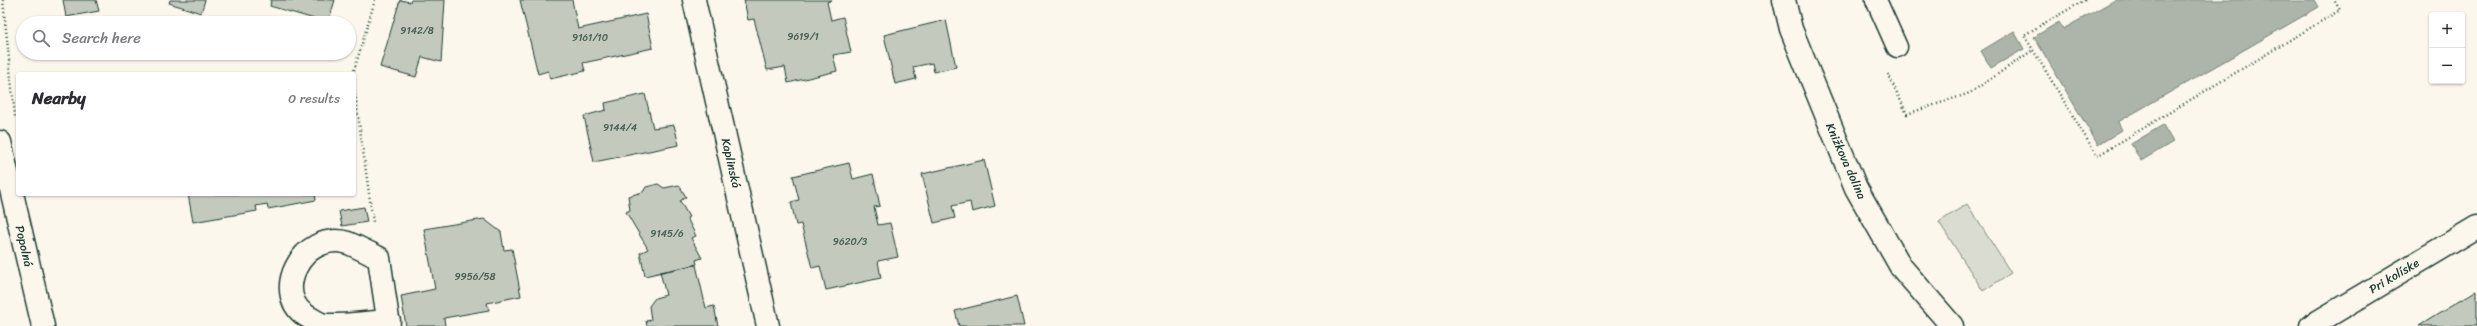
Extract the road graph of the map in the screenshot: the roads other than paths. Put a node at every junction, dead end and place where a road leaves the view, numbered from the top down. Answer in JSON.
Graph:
{"nodes":[{"id":1,"x":694,"y":0,"type":"edge"},
{"id":2,"x":1784,"y":0,"type":"edge"},
{"id":3,"x":1876,"y":0,"type":"edge"},
{"id":4,"x":1897,"y":48,"type":"dead end"},
{"id":5,"x":0,"y":142,"type":"edge"},
{"id":6,"x":2477,"y":227,"type":"edge"},
{"id":7,"x":389,"y":323,"type":"edge"},
{"id":8,"x":43,"y":326,"type":"edge"},
{"id":9,"x":768,"y":326,"type":"edge"},
{"id":10,"x":1952,"y":326,"type":"edge"},
{"id":11,"x":2311,"y":326,"type":"edge"}],
"edges":[{"from":1,"to":9,"type":"street","name":"Kaplinská"},
{"from":2,"to":10,"type":"street","name":"Knižkova dolina"},
{"from":3,"to":4,"type":"lane"},
{"from":5,"to":8,"type":"street","name":"Popolná"},
{"from":6,"to":11,"type":"street","name":"Pri kolíske"},
{"from":7,"to":7,"type":"street"}]}
